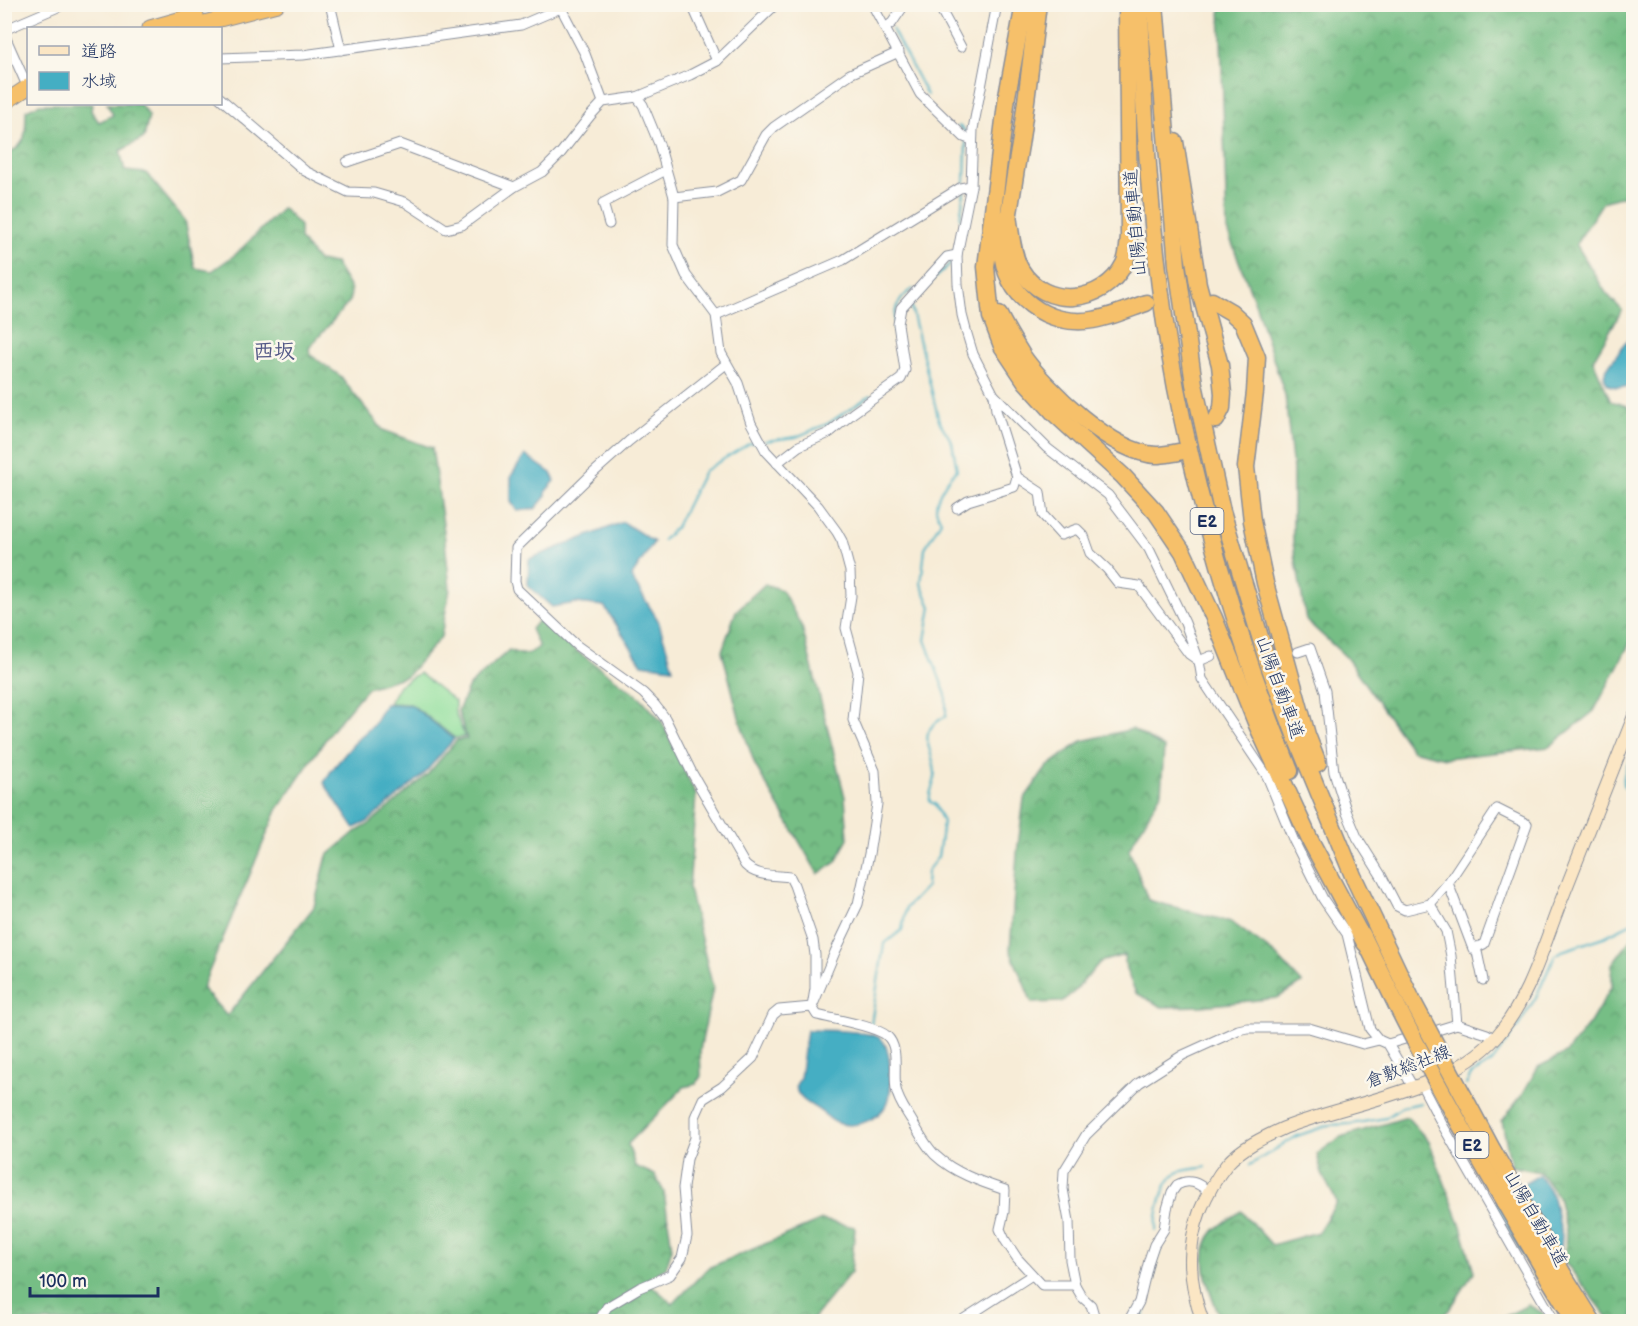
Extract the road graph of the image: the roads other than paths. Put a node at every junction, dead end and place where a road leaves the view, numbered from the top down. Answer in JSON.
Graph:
{"nodes":[{"id":1,"x":65,"y":4,"type":"edge"},
{"id":2,"x":238,"y":4,"type":"edge"},
{"id":3,"x":277,"y":4,"type":"edge"},
{"id":4,"x":330,"y":4,"type":"edge"},
{"id":5,"x":776,"y":4,"type":"edge"},
{"id":6,"x":872,"y":4,"type":"edge"},
{"id":7,"x":905,"y":4,"type":"edge"},
{"id":8,"x":938,"y":4,"type":"edge"},
{"id":9,"x":997,"y":4,"type":"edge"},
{"id":10,"x":1024,"y":4,"type":"edge"},
{"id":11,"x":1038,"y":4,"type":"edge"},
{"id":12,"x":1127,"y":4,"type":"edge"},
{"id":13,"x":1140,"y":4,"type":"edge"},
{"id":14,"x":692,"y":5,"type":"edge"},
{"id":15,"x":565,"y":6,"type":"edge"},
{"id":16,"x":1155,"y":9,"type":"edge"},
{"id":17,"x":191,"y":19,"type":"edge"},
{"id":18,"x":888,"y":26,"type":"junction"},
{"id":19,"x":156,"y":27,"type":"edge"},
{"id":20,"x":4,"y":32,"type":"edge"},
{"id":21,"x":961,"y":47,"type":"dead end"},
{"id":22,"x":341,"y":50,"type":"junction"},
{"id":23,"x":899,"y":52,"type":"junction"},
{"id":24,"x":222,"y":58,"type":"edge"},
{"id":25,"x":717,"y":61,"type":"junction"},
{"id":26,"x":27,"y":86,"type":"edge"},
{"id":27,"x":27,"y":89,"type":"edge"},
{"id":28,"x":637,"y":97,"type":"junction"},
{"id":29,"x":27,"y":100,"type":"edge"},
{"id":30,"x":222,"y":100,"type":"edge"},
{"id":31,"x":603,"y":102,"type":"junction"},
{"id":32,"x":4,"y":103,"type":"edge"},
{"id":33,"x":4,"y":114,"type":"edge"},
{"id":34,"x":968,"y":139,"type":"junction"},
{"id":35,"x":347,"y":162,"type":"dead end"},
{"id":36,"x":666,"y":170,"type":"junction"},
{"id":37,"x":967,"y":186,"type":"junction"},
{"id":38,"x":514,"y":187,"type":"junction"},
{"id":39,"x":674,"y":197,"type":"junction"},
{"id":40,"x":1008,"y":216,"type":"junction"},
{"id":41,"x":609,"y":224,"type":"dead end"},
{"id":42,"x":954,"y":255,"type":"junction"},
{"id":43,"x":990,"y":295,"type":"junction"},
{"id":44,"x":1212,"y":301,"type":"dead end"},
{"id":45,"x":1146,"y":303,"type":"dead end"},
{"id":46,"x":716,"y":315,"type":"junction"},
{"id":47,"x":726,"y":364,"type":"junction"},
{"id":48,"x":994,"y":395,"type":"junction"},
{"id":49,"x":1216,"y":420,"type":"dead end"},
{"id":50,"x":1179,"y":452,"type":"dead end"},
{"id":51,"x":777,"y":463,"type":"junction"},
{"id":52,"x":1017,"y":477,"type":"junction"},
{"id":53,"x":957,"y":508,"type":"dead end"},
{"id":54,"x":1298,"y":652,"type":"dead end"},
{"id":55,"x":1211,"y":656,"type":"dead end"},
{"id":56,"x":1198,"y":661,"type":"junction"},
{"id":57,"x":1634,"y":716,"type":"edge"},
{"id":58,"x":1448,"y":884,"type":"junction"},
{"id":59,"x":1430,"y":904,"type":"junction"},
{"id":60,"x":1382,"y":936,"type":"junction"},
{"id":61,"x":1365,"y":943,"type":"junction"},
{"id":62,"x":1476,"y":947,"type":"junction"},
{"id":63,"x":1483,"y":980,"type":"dead end"},
{"id":64,"x":1405,"y":1003,"type":"junction"},
{"id":65,"x":812,"y":1007,"type":"junction"},
{"id":66,"x":1457,"y":1024,"type":"junction"},
{"id":67,"x":1495,"y":1039,"type":"junction"},
{"id":68,"x":1379,"y":1040,"type":"junction"},
{"id":69,"x":1388,"y":1044,"type":"junction"},
{"id":70,"x":1417,"y":1085,"type":"junction"},
{"id":71,"x":1208,"y":1191,"type":"junction"},
{"id":72,"x":1032,"y":1275,"type":"junction"},
{"id":73,"x":1557,"y":1278,"type":"junction"},
{"id":74,"x":1075,"y":1285,"type":"junction"},
{"id":75,"x":598,"y":1322,"type":"edge"},
{"id":76,"x":959,"y":1322,"type":"edge"},
{"id":77,"x":1096,"y":1322,"type":"edge"},
{"id":78,"x":1128,"y":1322,"type":"edge"},
{"id":79,"x":1203,"y":1322,"type":"edge"},
{"id":80,"x":1555,"y":1322,"type":"edge"},
{"id":81,"x":1575,"y":1322,"type":"edge"},
{"id":82,"x":1593,"y":1322,"type":"edge"}],
"edges":[{"from":1,"to":20,"type":"street"},
{"from":2,"to":17,"type":"highway"},
{"from":3,"to":17,"type":"highway"},
{"from":4,"to":22,"type":"street"},
{"from":5,"to":25,"type":"street"},
{"from":6,"to":18,"type":"street"},
{"from":7,"to":18,"type":"street"},
{"from":8,"to":21,"type":"street"},
{"from":9,"to":34,"type":"street"},
{"from":10,"to":43,"type":"highway"},
{"from":11,"to":40,"type":"highway"},
{"from":12,"to":40,"type":"highway"},
{"from":13,"to":61,"type":"highway","name":"山陽自動車道","number":"E2"},
{"from":14,"to":25,"type":"street"},
{"from":15,"to":22,"type":"street"},
{"from":15,"to":31,"type":"street"},
{"from":16,"to":49,"type":"highway"},
{"from":16,"to":60,"type":"highway","name":"山陽自動車道","number":"E2"},
{"from":17,"to":19,"type":"highway"},
{"from":18,"to":23,"type":"street"},
{"from":20,"to":26,"type":"street"},
{"from":22,"to":24,"type":"street"},
{"from":23,"to":34,"type":"street"},
{"from":23,"to":39,"type":"street"},
{"from":25,"to":28,"type":"street"},
{"from":27,"to":32,"type":"highway"},
{"from":28,"to":31,"type":"street"},
{"from":28,"to":36,"type":"street"},
{"from":29,"to":33,"type":"highway"},
{"from":30,"to":38,"type":"street"},
{"from":31,"to":38,"type":"street"},
{"from":34,"to":37,"type":"street"},
{"from":35,"to":38,"type":"street"},
{"from":36,"to":39,"type":"street"},
{"from":36,"to":41,"type":"street"},
{"from":37,"to":42,"type":"street"},
{"from":37,"to":46,"type":"street"},
{"from":39,"to":46,"type":"street"},
{"from":40,"to":45,"type":"highway"},
{"from":42,"to":48,"type":"street"},
{"from":42,"to":51,"type":"street"},
{"from":43,"to":50,"type":"highway"},
{"from":43,"to":61,"type":"highway"},
{"from":44,"to":60,"type":"highway"},
{"from":46,"to":47,"type":"street"},
{"from":47,"to":51,"type":"street"},
{"from":47,"to":65,"type":"street"},
{"from":48,"to":52,"type":"street"},
{"from":48,"to":56,"type":"street"},
{"from":51,"to":65,"type":"street"},
{"from":52,"to":53,"type":"street"},
{"from":52,"to":56,"type":"street"},
{"from":54,"to":59,"type":"street"},
{"from":55,"to":56,"type":"street"},
{"from":56,"to":68,"type":"street"},
{"from":57,"to":67,"type":"main road","name":"倉敷総社線"},
{"from":58,"to":59,"type":"street"},
{"from":58,"to":62,"type":"street"},
{"from":58,"to":62,"type":"street"},
{"from":59,"to":66,"type":"street"},
{"from":60,"to":64,"type":"highway","name":"山陽自動車道","number":"E2"},
{"from":61,"to":64,"type":"highway","name":"山陽自動車道","number":"E2"},
{"from":62,"to":63,"type":"street"},
{"from":64,"to":73,"type":"highway","name":"山陽自動車道","number":"E2","bridge":true},
{"from":65,"to":72,"type":"street"},
{"from":65,"to":75,"type":"street"},
{"from":66,"to":67,"type":"street"},
{"from":66,"to":69,"type":"street"},
{"from":67,"to":70,"type":"main road","name":"倉敷総社線"},
{"from":68,"to":69,"type":"street"},
{"from":68,"to":74,"type":"street"},
{"from":69,"to":70,"type":"street"},
{"from":70,"to":71,"type":"main road","name":"倉敷総社線"},
{"from":70,"to":80,"type":"street"},
{"from":71,"to":78,"type":"street"},
{"from":71,"to":79,"type":"main road","name":"倉敷総社線"},
{"from":72,"to":74,"type":"street"},
{"from":72,"to":76,"type":"street"},
{"from":73,"to":81,"type":"highway","name":"山陽自動車道","number":"E2"},
{"from":73,"to":82,"type":"highway","name":"山陽自動車道","number":"E2"},
{"from":74,"to":77,"type":"street"}]}
